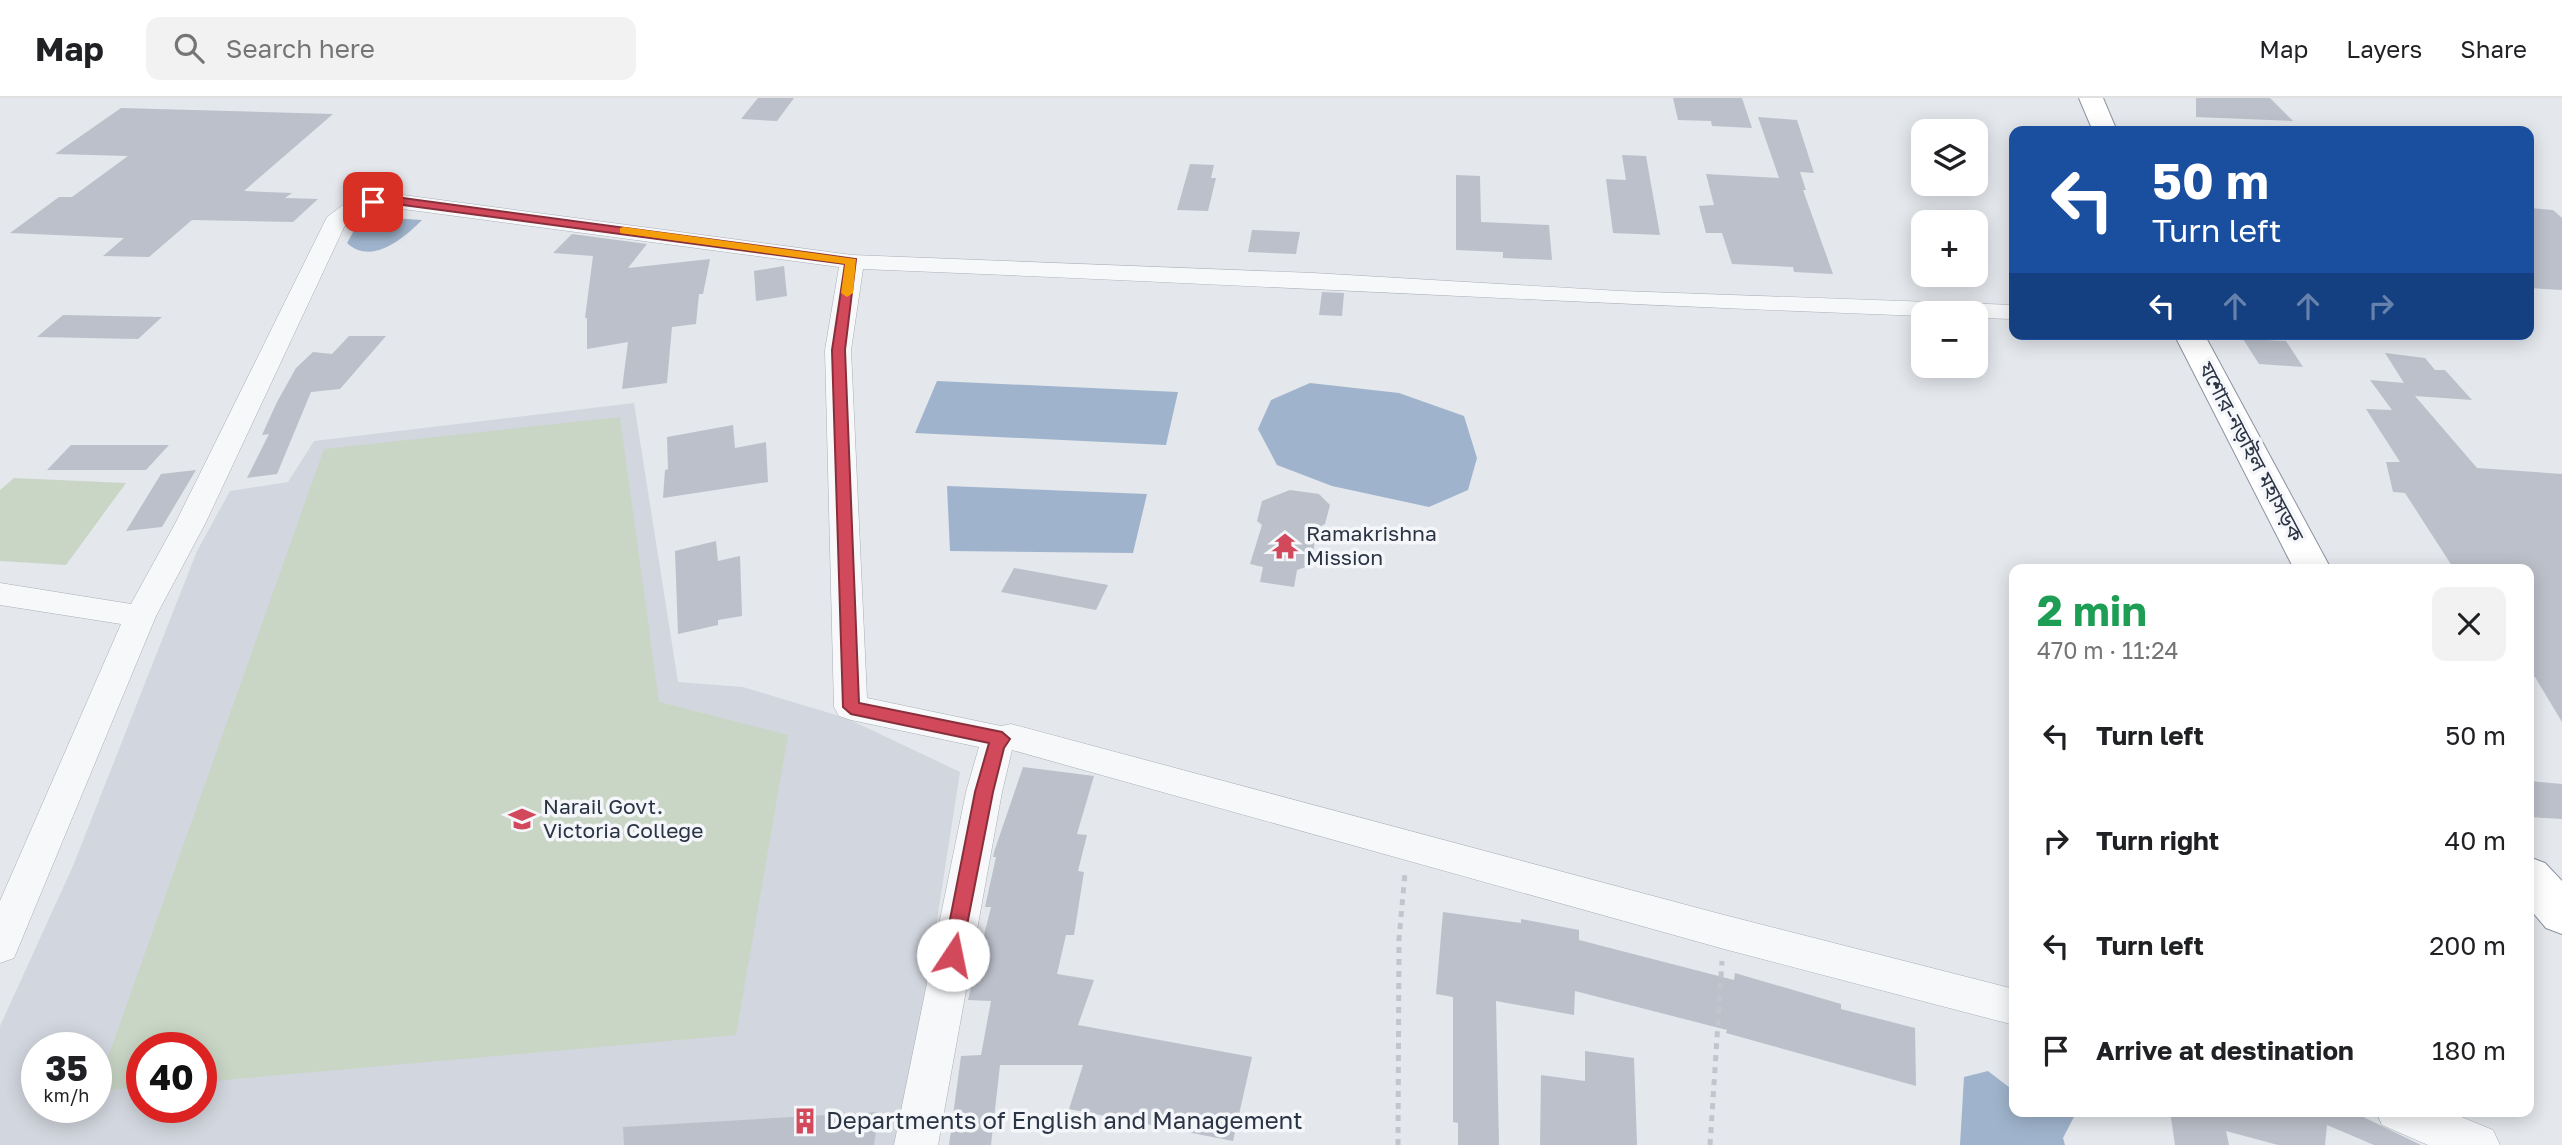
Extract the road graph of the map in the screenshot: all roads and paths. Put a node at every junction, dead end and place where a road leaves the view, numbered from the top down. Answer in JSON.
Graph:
{"nodes":[{"id":1,"x":2091,"y":98,"type":"edge"},
{"id":2,"x":2103,"y":126,"type":"edge"},
{"id":3,"x":852,"y":262,"type":"junction"},
{"id":4,"x":2009,"y":312,"type":"edge"},
{"id":5,"x":2192,"y":340,"type":"edge"},
{"id":6,"x":2310,"y":564,"type":"edge"},
{"id":7,"x":0,"y":594,"type":"edge"},
{"id":8,"x":140,"y":616,"type":"junction"},
{"id":9,"x":1002,"y":739,"type":"junction"},
{"id":10,"x":1408,"y":844,"type":"junction"},
{"id":11,"x":2534,"y":882,"type":"edge"},
{"id":12,"x":2562,"y":914,"type":"edge"},
{"id":13,"x":1724,"y":932,"type":"junction"},
{"id":14,"x":0,"y":946,"type":"edge"},
{"id":15,"x":2009,"y":1006,"type":"edge"},
{"id":16,"x":2411,"y":1117,"type":"edge"},
{"id":17,"x":916,"y":1145,"type":"edge"},
{"id":18,"x":1398,"y":1145,"type":"edge"},
{"id":19,"x":1710,"y":1145,"type":"edge"},
{"id":20,"x":2479,"y":1145,"type":"edge"}],
"edges":[{"from":1,"to":2,"type":"highway"},
{"from":3,"to":4,"type":"street"},
{"from":3,"to":8,"type":"street"},
{"from":3,"to":9,"type":"street"},
{"from":5,"to":6,"type":"highway","name":"যশোর-নড়াইল মহাসড়ক"},
{"from":7,"to":8,"type":"street"},
{"from":8,"to":14,"type":"street"},
{"from":9,"to":10,"type":"street"},
{"from":9,"to":17,"type":"street"},
{"from":10,"to":13,"type":"street"},
{"from":10,"to":18,"type":"path"},
{"from":11,"to":12,"type":"highway"},
{"from":13,"to":15,"type":"street"},
{"from":13,"to":19,"type":"path"},
{"from":16,"to":20,"type":"street"}]}
